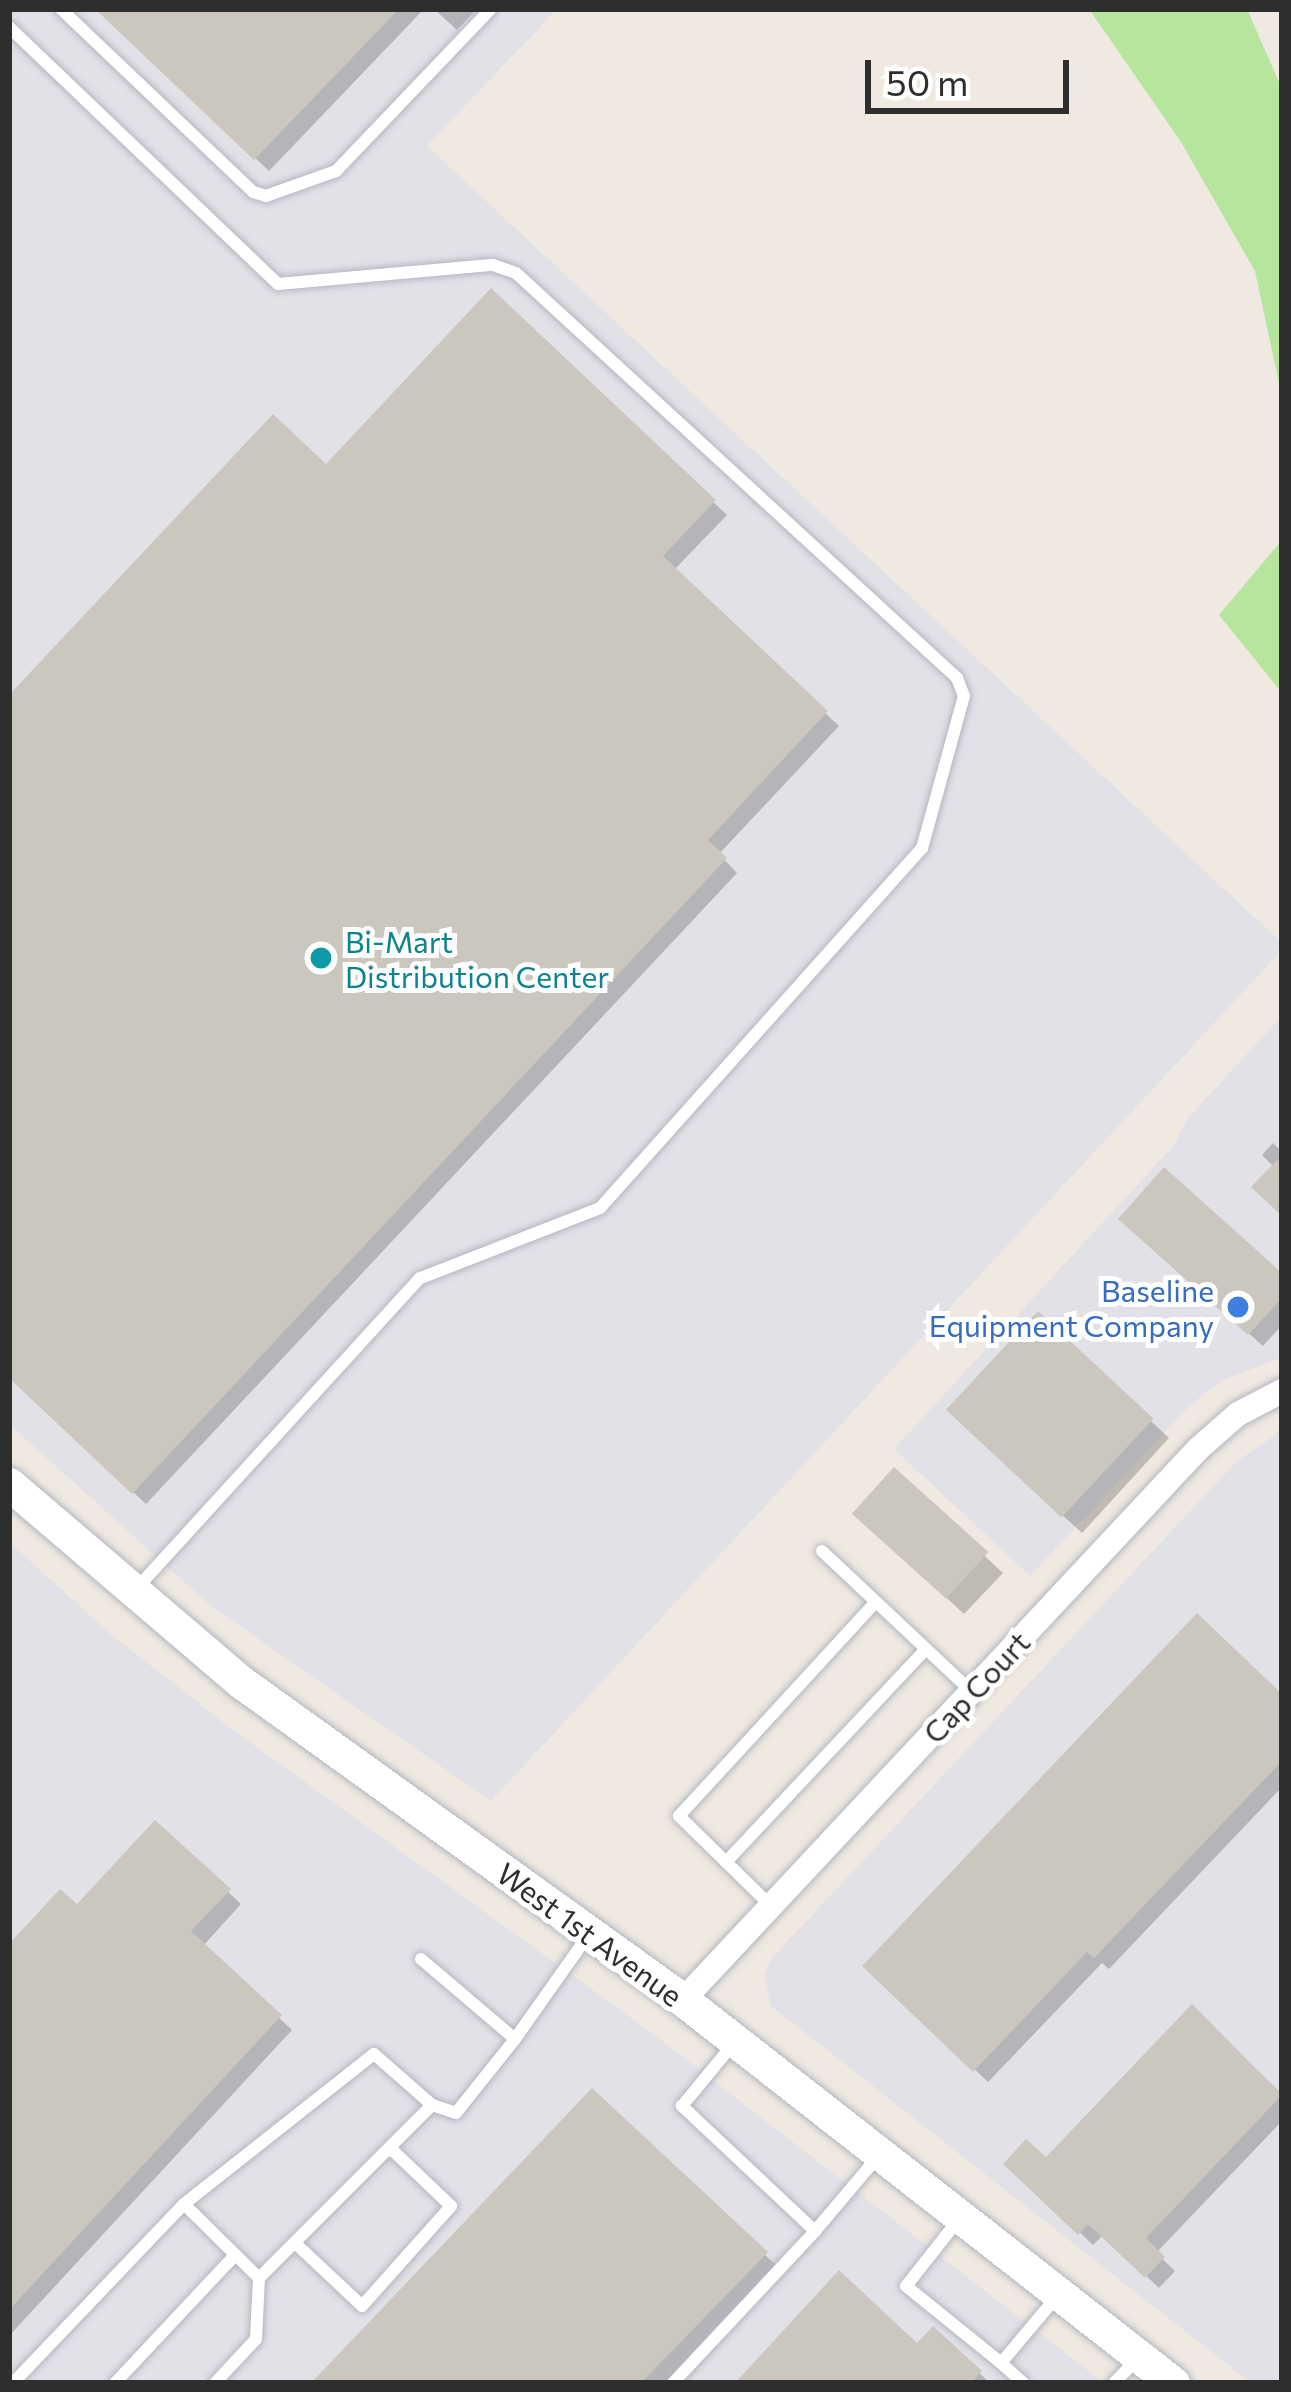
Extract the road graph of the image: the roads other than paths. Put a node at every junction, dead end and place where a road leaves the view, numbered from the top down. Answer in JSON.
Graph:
{"nodes":[{"id":1,"x":61,"y":9,"type":"edge"},
{"id":2,"x":491,"y":9,"type":"edge"},
{"id":3,"x":9,"y":27,"type":"edge"},
{"id":4,"x":1282,"y":1391,"type":"edge"},
{"id":5,"x":9,"y":1484,"type":"edge"},
{"id":6,"x":822,"y":1551,"type":"dead end"},
{"id":7,"x":132,"y":1594,"type":"junction"},
{"id":8,"x":876,"y":1602,"type":"junction"},
{"id":9,"x":926,"y":1649,"type":"junction"},
{"id":10,"x":971,"y":1691,"type":"junction"},
{"id":11,"x":726,"y":1862,"type":"junction"},
{"id":12,"x":771,"y":1906,"type":"junction"},
{"id":13,"x":590,"y":1933,"type":"junction"},
{"id":14,"x":421,"y":1959,"type":"dead end"},
{"id":15,"x":683,"y":2000,"type":"junction"},
{"id":16,"x":515,"y":2039,"type":"junction"},
{"id":17,"x":736,"y":2040,"type":"junction"},
{"id":18,"x":433,"y":2105,"type":"junction"},
{"id":19,"x":390,"y":2148,"type":"junction"},
{"id":20,"x":880,"y":2152,"type":"junction"},
{"id":21,"x":184,"y":2204,"type":"junction"},
{"id":22,"x":962,"y":2216,"type":"junction"},
{"id":23,"x":815,"y":2231,"type":"junction"},
{"id":24,"x":295,"y":2243,"type":"junction"},
{"id":25,"x":235,"y":2255,"type":"junction"},
{"id":26,"x":260,"y":2278,"type":"junction"},
{"id":27,"x":1060,"y":2294,"type":"junction"},
{"id":28,"x":1139,"y":2356,"type":"junction"},
{"id":29,"x":1001,"y":2363,"type":"junction"},
{"id":30,"x":13,"y":2383,"type":"edge"},
{"id":31,"x":115,"y":2383,"type":"edge"},
{"id":32,"x":215,"y":2383,"type":"edge"},
{"id":33,"x":673,"y":2383,"type":"edge"},
{"id":34,"x":1023,"y":2383,"type":"edge"},
{"id":35,"x":1114,"y":2383,"type":"edge"},
{"id":36,"x":1173,"y":2383,"type":"edge"}],
"edges":[{"from":1,"to":2,"type":"lane"},
{"from":3,"to":7,"type":"lane"},
{"from":4,"to":10,"type":"street","name":"Cap Court"},
{"from":5,"to":7,"type":"street","name":"West 1st Avenue"},
{"from":6,"to":8,"type":"lane"},
{"from":7,"to":13,"type":"street","name":"West 1st Avenue"},
{"from":8,"to":9,"type":"lane"},
{"from":8,"to":11,"type":"lane"},
{"from":9,"to":10,"type":"lane"},
{"from":9,"to":11,"type":"lane"},
{"from":10,"to":12,"type":"street","name":"Cap Court"},
{"from":11,"to":12,"type":"lane"},
{"from":12,"to":15,"type":"street","name":"Cap Court"},
{"from":13,"to":15,"type":"street","name":"West 1st Avenue"},
{"from":13,"to":16,"type":"lane"},
{"from":14,"to":16,"type":"lane"},
{"from":15,"to":17,"type":"street","name":"West 1st Avenue"},
{"from":16,"to":18,"type":"lane"},
{"from":17,"to":20,"type":"street","name":"West 1st Avenue"},
{"from":17,"to":23,"type":"lane"},
{"from":18,"to":19,"type":"lane"},
{"from":18,"to":21,"type":"lane"},
{"from":19,"to":24,"type":"lane"},
{"from":19,"to":24,"type":"lane"},
{"from":20,"to":22,"type":"street","name":"West 1st Avenue"},
{"from":20,"to":23,"type":"lane"},
{"from":21,"to":25,"type":"lane"},
{"from":21,"to":30,"type":"lane"},
{"from":22,"to":27,"type":"street","name":"West 1st Avenue"},
{"from":22,"to":29,"type":"lane"},
{"from":23,"to":33,"type":"lane"},
{"from":24,"to":26,"type":"lane"},
{"from":25,"to":26,"type":"lane"},
{"from":25,"to":31,"type":"lane"},
{"from":26,"to":32,"type":"lane"},
{"from":27,"to":28,"type":"street","name":"West 1st Avenue"},
{"from":27,"to":29,"type":"lane"},
{"from":28,"to":35,"type":"lane"},
{"from":28,"to":36,"type":"street","name":"West 1st Avenue"},
{"from":29,"to":34,"type":"lane"}]}
